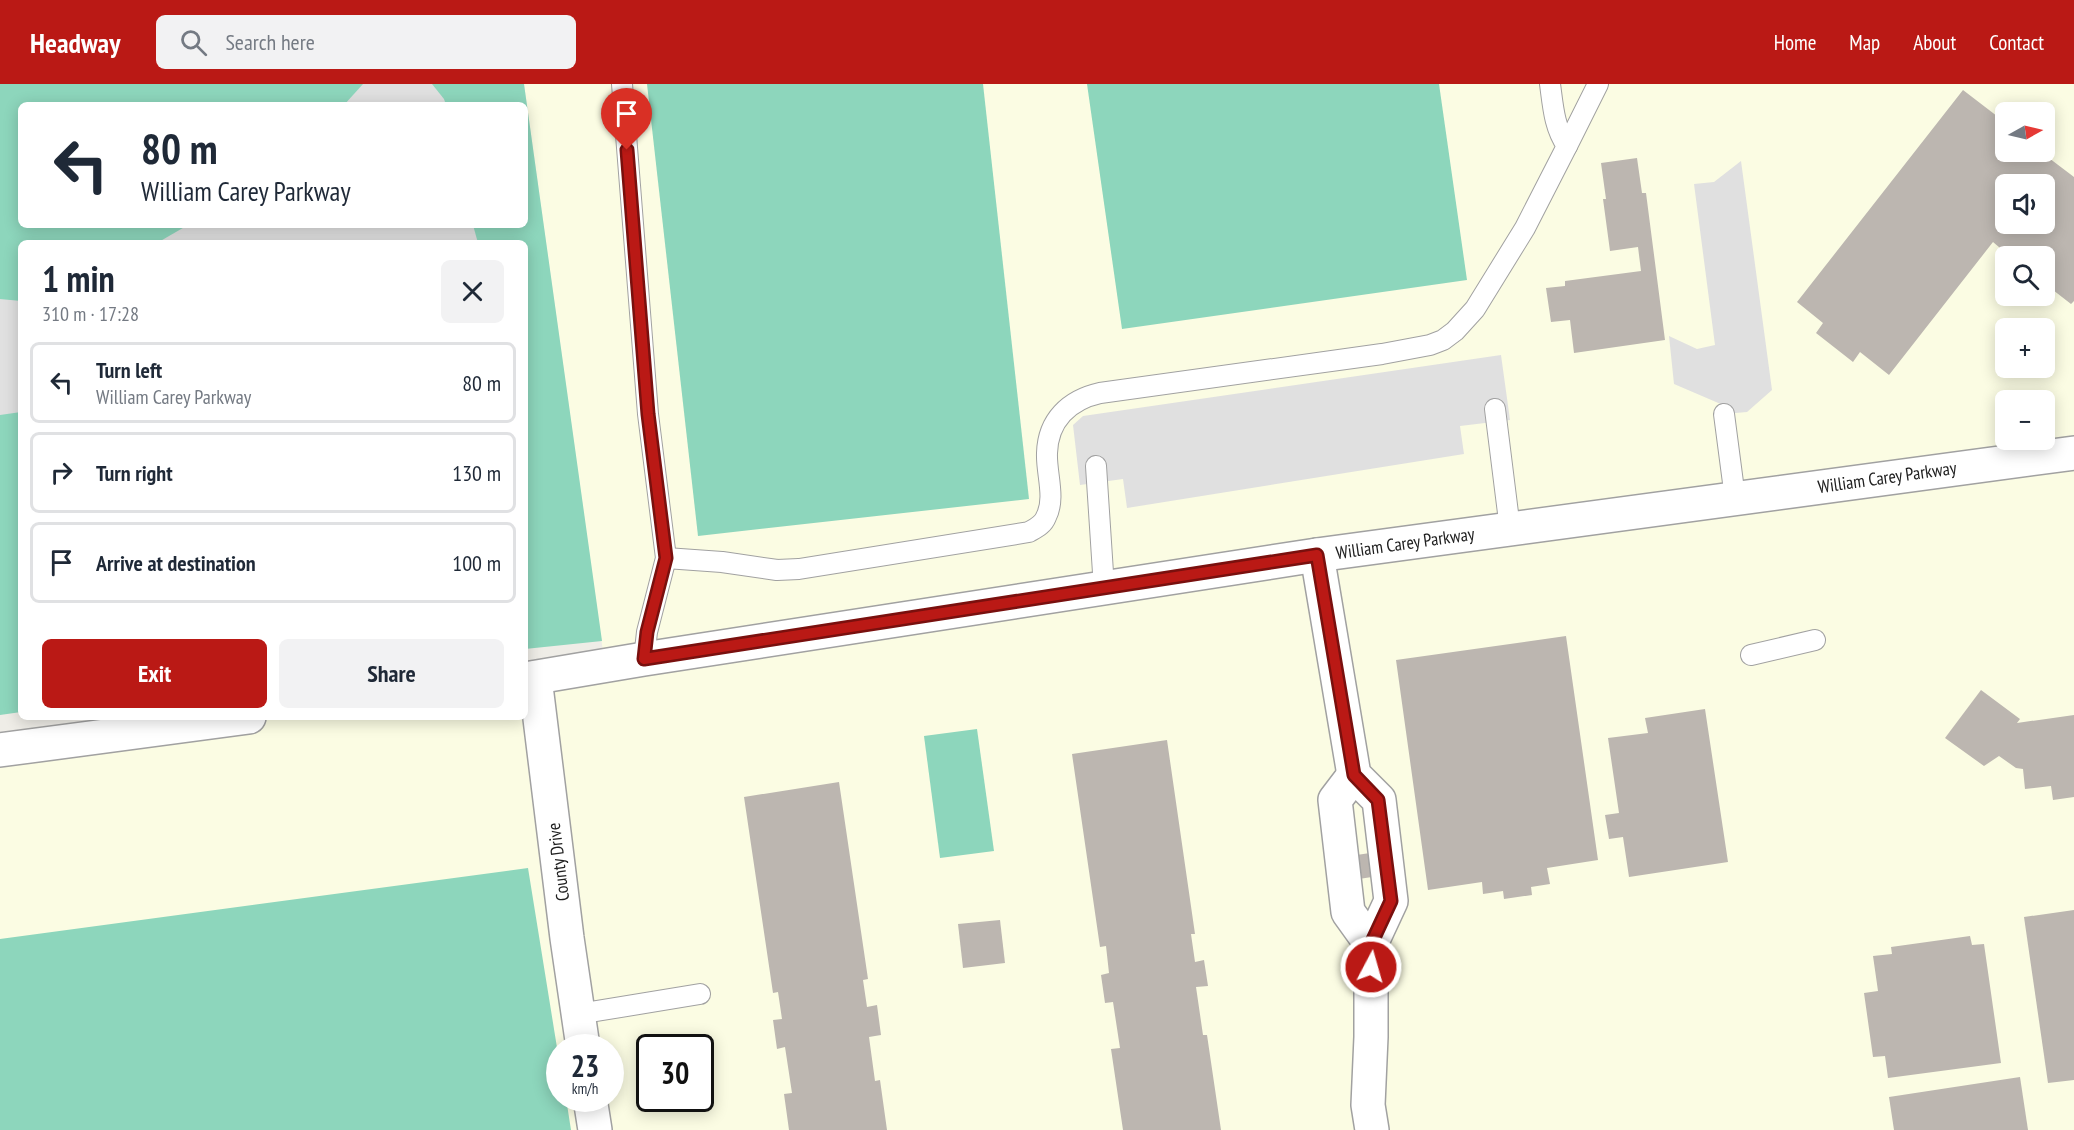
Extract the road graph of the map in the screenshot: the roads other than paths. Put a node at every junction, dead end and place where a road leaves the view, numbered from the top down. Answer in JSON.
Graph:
{"nodes":[{"id":1,"x":622,"y":84,"type":"edge"},
{"id":2,"x":1550,"y":84,"type":"edge"},
{"id":3,"x":1598,"y":84,"type":"edge"},
{"id":4,"x":1567,"y":146,"type":"junction"},
{"id":5,"x":1495,"y":409,"type":"dead end"},
{"id":6,"x":1724,"y":414,"type":"dead end"},
{"id":7,"x":2074,"y":453,"type":"edge"},
{"id":8,"x":1096,"y":466,"type":"dead end"},
{"id":9,"x":1735,"y":498,"type":"junction"},
{"id":10,"x":1510,"y":529,"type":"junction"},
{"id":11,"x":1317,"y":555,"type":"junction"},
{"id":12,"x":666,"y":558,"type":"junction"},
{"id":13,"x":1104,"y":588,"type":"junction"},
{"id":14,"x":1815,"y":640,"type":"dead end"},
{"id":15,"x":1752,"y":655,"type":"dead end"},
{"id":16,"x":644,"y":659,"type":"junction"},
{"id":17,"x":530,"y":678,"type":"edge"},
{"id":18,"x":209,"y":720,"type":"edge"},
{"id":19,"x":183,"y":722,"type":"edge"},
{"id":20,"x":0,"y":750,"type":"edge"},
{"id":21,"x":1354,"y":775,"type":"junction"},
{"id":22,"x":1371,"y":944,"type":"junction"},
{"id":23,"x":700,"y":994,"type":"dead end"},
{"id":24,"x":578,"y":1014,"type":"junction"},
{"id":25,"x":581,"y":1034,"type":"edge"},
{"id":26,"x":592,"y":1112,"type":"edge"},
{"id":27,"x":595,"y":1130,"type":"edge"},
{"id":28,"x":1372,"y":1130,"type":"edge"}],
"edges":[{"from":1,"to":12,"type":"lane"},
{"from":2,"to":4,"type":"lane"},
{"from":3,"to":4,"type":"lane"},
{"from":4,"to":12,"type":"lane"},
{"from":5,"to":10,"type":"lane"},
{"from":6,"to":9,"type":"lane"},
{"from":7,"to":9,"type":"street","name":"William Carey Parkway"},
{"from":8,"to":13,"type":"lane"},
{"from":9,"to":10,"type":"street","name":"William Carey Parkway"},
{"from":10,"to":11,"type":"street","name":"William Carey Parkway"},
{"from":11,"to":13,"type":"street","name":"William Carey Parkway"},
{"from":11,"to":21,"type":"street"},
{"from":12,"to":16,"type":"lane"},
{"from":13,"to":16,"type":"street","name":"William Carey Parkway"},
{"from":14,"to":15,"type":"lane"},
{"from":16,"to":17,"type":"street","name":"William Carey Parkway"},
{"from":17,"to":24,"type":"street","name":"County Drive"},
{"from":18,"to":19,"type":"street"},
{"from":19,"to":20,"type":"street"},
{"from":21,"to":22,"type":"street"},
{"from":21,"to":22,"type":"street"},
{"from":22,"to":28,"type":"street"},
{"from":23,"to":24,"type":"lane"},
{"from":24,"to":25,"type":"street","name":"County Drive"},
{"from":26,"to":27,"type":"street"}]}
